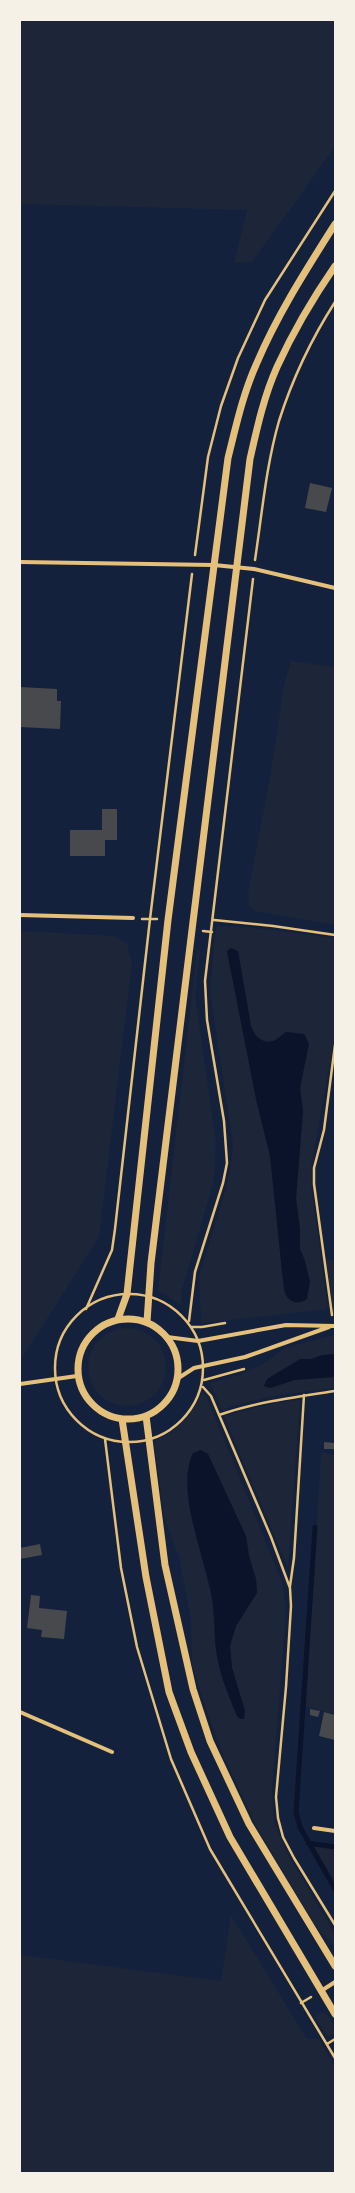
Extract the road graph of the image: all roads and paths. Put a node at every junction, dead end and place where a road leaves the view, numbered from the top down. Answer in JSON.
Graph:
{"nodes":[{"id":1,"x":335,"y":224,"type":"edge"},
{"id":2,"x":335,"y":266,"type":"edge"},
{"id":3,"x":335,"y":302,"type":"edge"},
{"id":4,"x":20,"y":562,"type":"edge"},
{"id":5,"x":214,"y":565,"type":"junction"},
{"id":6,"x":236,"y":568,"type":"junction"},
{"id":7,"x":254,"y":569,"type":"junction"},
{"id":8,"x":335,"y":588,"type":"edge"},
{"id":9,"x":20,"y":915,"type":"edge"},
{"id":10,"x":133,"y":918,"type":"dead end"},
{"id":11,"x":150,"y":919,"type":"dead end"},
{"id":12,"x":214,"y":920,"type":"junction"},
{"id":13,"x":335,"y":935,"type":"edge"},
{"id":14,"x":335,"y":1045,"type":"edge"},
{"id":15,"x":127,"y":1294,"type":"junction"},
{"id":16,"x":148,"y":1295,"type":"junction"},
{"id":17,"x":86,"y":1309,"type":"junction"},
{"id":18,"x":118,"y":1319,"type":"junction"},
{"id":19,"x":188,"y":1321,"type":"junction"},
{"id":20,"x":147,"y":1322,"type":"junction"},
{"id":21,"x":334,"y":1326,"type":"edge"},
{"id":22,"x":167,"y":1337,"type":"junction"},
{"id":23,"x":198,"y":1341,"type":"junction"},
{"id":24,"x":203,"y":1366,"type":"junction"},
{"id":25,"x":77,"y":1376,"type":"junction"},
{"id":26,"x":177,"y":1379,"type":"junction"},
{"id":27,"x":56,"y":1380,"type":"junction"},
{"id":28,"x":20,"y":1384,"type":"edge"},
{"id":29,"x":203,"y":1387,"type":"junction"},
{"id":30,"x":335,"y":1392,"type":"edge"},
{"id":31,"x":304,"y":1396,"type":"junction"},
{"id":32,"x":219,"y":1415,"type":"junction"},
{"id":33,"x":146,"y":1416,"type":"junction"},
{"id":34,"x":122,"y":1419,"type":"junction"},
{"id":35,"x":149,"y":1439,"type":"junction"},
{"id":36,"x":125,"y":1440,"type":"junction"},
{"id":37,"x":290,"y":1588,"type":"junction"},
{"id":38,"x":20,"y":1712,"type":"edge"},
{"id":39,"x":112,"y":1752,"type":"dead end"},
{"id":40,"x":314,"y":1828,"type":"dead end"},
{"id":41,"x":335,"y":1831,"type":"edge"},
{"id":42,"x":335,"y":1924,"type":"edge"},
{"id":43,"x":335,"y":1966,"type":"edge"},
{"id":44,"x":335,"y":1982,"type":"edge"},
{"id":45,"x":321,"y":1991,"type":"junction"},
{"id":46,"x":335,"y":2014,"type":"edge"},
{"id":47,"x":335,"y":2039,"type":"edge"},
{"id":48,"x":327,"y":2044,"type":"dead end"}],
"edges":[{"from":1,"to":5,"type":"street"},
{"from":2,"to":6,"type":"street"},
{"from":3,"to":7,"type":"path"},
{"from":4,"to":5,"type":"street"},
{"from":5,"to":6,"type":"street"},
{"from":5,"to":15,"type":"street"},
{"from":6,"to":7,"type":"street"},
{"from":6,"to":16,"type":"street"},
{"from":7,"to":8,"type":"street"},
{"from":7,"to":12,"type":"path"},
{"from":9,"to":10,"type":"street"},
{"from":11,"to":17,"type":"path"},
{"from":12,"to":13,"type":"path"},
{"from":12,"to":19,"type":"path"},
{"from":14,"to":21,"type":"path"},
{"from":15,"to":16,"type":"path"},
{"from":15,"to":17,"type":"path"},
{"from":15,"to":18,"type":"street"},
{"from":16,"to":19,"type":"path"},
{"from":16,"to":20,"type":"street"},
{"from":17,"to":27,"type":"path"},
{"from":18,"to":20,"type":"street"},
{"from":18,"to":25,"type":"street"},
{"from":19,"to":23,"type":"path"},
{"from":20,"to":22,"type":"street"},
{"from":21,"to":23,"type":"street"},
{"from":21,"to":24,"type":"street"},
{"from":22,"to":23,"type":"street"},
{"from":22,"to":26,"type":"street"},
{"from":23,"to":24,"type":"path"},
{"from":24,"to":26,"type":"street"},
{"from":24,"to":29,"type":"path"},
{"from":25,"to":27,"type":"street"},
{"from":25,"to":34,"type":"street"},
{"from":26,"to":33,"type":"street"},
{"from":27,"to":28,"type":"street"},
{"from":27,"to":36,"type":"path"},
{"from":29,"to":32,"type":"path"},
{"from":29,"to":35,"type":"path"},
{"from":30,"to":31,"type":"path"},
{"from":31,"to":32,"type":"path"},
{"from":31,"to":37,"type":"path"},
{"from":32,"to":37,"type":"path"},
{"from":33,"to":34,"type":"street"},
{"from":33,"to":35,"type":"street"},
{"from":34,"to":36,"type":"street"},
{"from":35,"to":36,"type":"path"},
{"from":35,"to":43,"type":"street"},
{"from":36,"to":45,"type":"street"},
{"from":37,"to":42,"type":"path"},
{"from":38,"to":39,"type":"street"},
{"from":40,"to":41,"type":"street"},
{"from":44,"to":45,"type":"street"},
{"from":45,"to":46,"type":"street"},
{"from":47,"to":48,"type":"path"}]}
